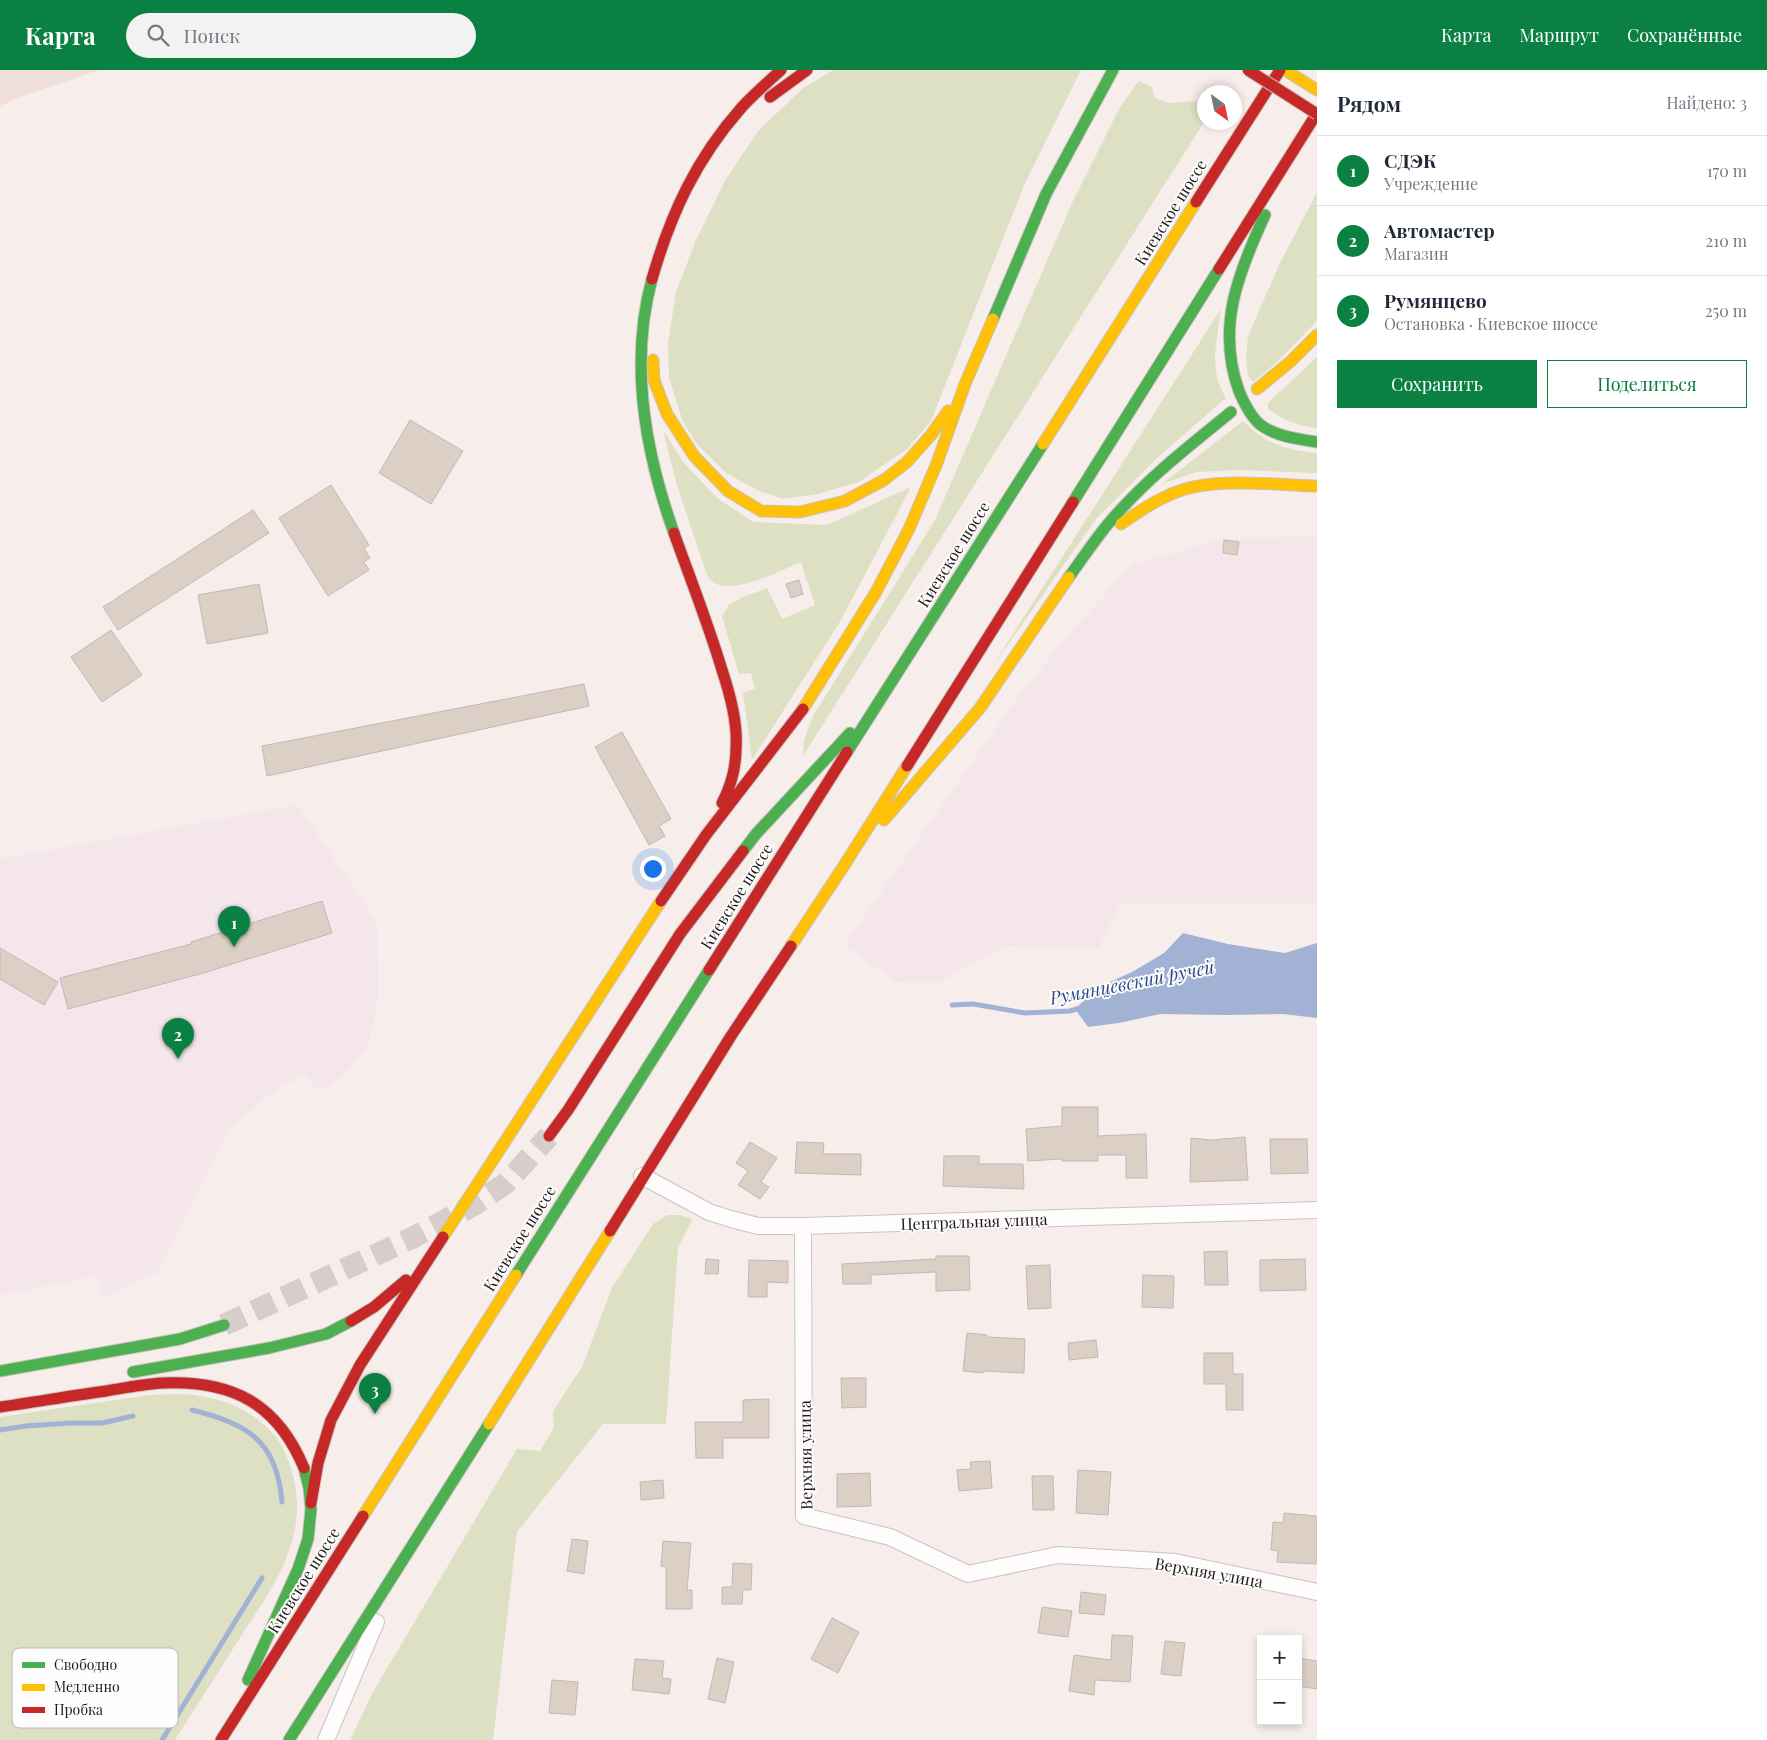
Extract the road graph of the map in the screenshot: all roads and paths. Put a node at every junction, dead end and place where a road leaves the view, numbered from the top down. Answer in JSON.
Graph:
{"nodes":[{"id":1,"x":781,"y":70,"type":"edge"},
{"id":2,"x":807,"y":70,"type":"edge"},
{"id":3,"x":1113,"y":70,"type":"edge"},
{"id":4,"x":1248,"y":70,"type":"edge"},
{"id":5,"x":1280,"y":70,"type":"edge"},
{"id":6,"x":1285,"y":70,"type":"edge"},
{"id":7,"x":1317,"y":90,"type":"edge"},
{"id":8,"x":761,"y":108,"type":"dead end"},
{"id":9,"x":1317,"y":114,"type":"edge"},
{"id":10,"x":1301,"y":138,"type":"junction"},
{"id":11,"x":679,"y":236,"type":"dead end"},
{"id":12,"x":1317,"y":335,"type":"edge"},
{"id":13,"x":966,"y":384,"type":"junction"},
{"id":14,"x":1257,"y":389,"type":"dead end"},
{"id":15,"x":1231,"y":412,"type":"dead end"},
{"id":16,"x":1317,"y":442,"type":"edge"},
{"id":17,"x":1317,"y":486,"type":"edge"},
{"id":18,"x":1074,"y":571,"type":"junction"},
{"id":19,"x":876,"y":704,"type":"junction"},
{"id":20,"x":706,"y":835,"type":"junction"},
{"id":21,"x":845,"y":864,"type":"junction"},
{"id":22,"x":549,"y":1136,"type":"tunnel mouth"},
{"id":23,"x":642,"y":1176,"type":"junction"},
{"id":24,"x":1317,"y":1210,"type":"edge"},
{"id":25,"x":803,"y":1226,"type":"junction"},
{"id":26,"x":430,"y":1257,"type":"junction"},
{"id":27,"x":224,"y":1325,"type":"tunnel mouth"},
{"id":28,"x":0,"y":1371,"type":"edge"},
{"id":29,"x":118,"y":1374,"type":"dead end"},
{"id":30,"x":0,"y":1407,"type":"edge"},
{"id":31,"x":311,"y":1502,"type":"junction"},
{"id":32,"x":402,"y":1564,"type":"junction"},
{"id":33,"x":1317,"y":1592,"type":"edge"},
{"id":34,"x":222,"y":1738,"type":"edge"},
{"id":35,"x":289,"y":1740,"type":"edge"},
{"id":36,"x":326,"y":1740,"type":"edge"}],
"edges":[{"from":1,"to":20,"type":"main road"},
{"from":2,"to":8,"type":"main road"},
{"from":3,"to":13,"type":"main road"},
{"from":4,"to":9,"type":"main road","bridge":true},
{"from":5,"to":19,"type":"main road","name":"Киевское шоссе"},
{"from":6,"to":7,"type":"main road"},
{"from":9,"to":10,"type":"main road"},
{"from":10,"to":16,"type":"main road"},
{"from":10,"to":21,"type":"main road"},
{"from":11,"to":13,"type":"main road"},
{"from":12,"to":14,"type":"main road"},
{"from":13,"to":20,"type":"main road"},
{"from":15,"to":18,"type":"main road"},
{"from":17,"to":18,"type":"main road"},
{"from":18,"to":21,"type":"main road"},
{"from":19,"to":22,"type":"main road"},
{"from":19,"to":34,"type":"main road","name":"Киевское шоссе"},
{"from":20,"to":26,"type":"main road"},
{"from":21,"to":23,"type":"main road"},
{"from":23,"to":25,"type":"street","name":"Центральная улица"},
{"from":23,"to":32,"type":"main road"},
{"from":24,"to":25,"type":"street","name":"Центральная улица"},
{"from":25,"to":33,"type":"street","name":"Верхняя улица"},
{"from":26,"to":29,"type":"main road"},
{"from":26,"to":31,"type":"main road"},
{"from":27,"to":28,"type":"main road"},
{"from":30,"to":31,"type":"main road"},
{"from":31,"to":34,"type":"main road"},
{"from":32,"to":35,"type":"main road"},
{"from":32,"to":36,"type":"street"}]}
